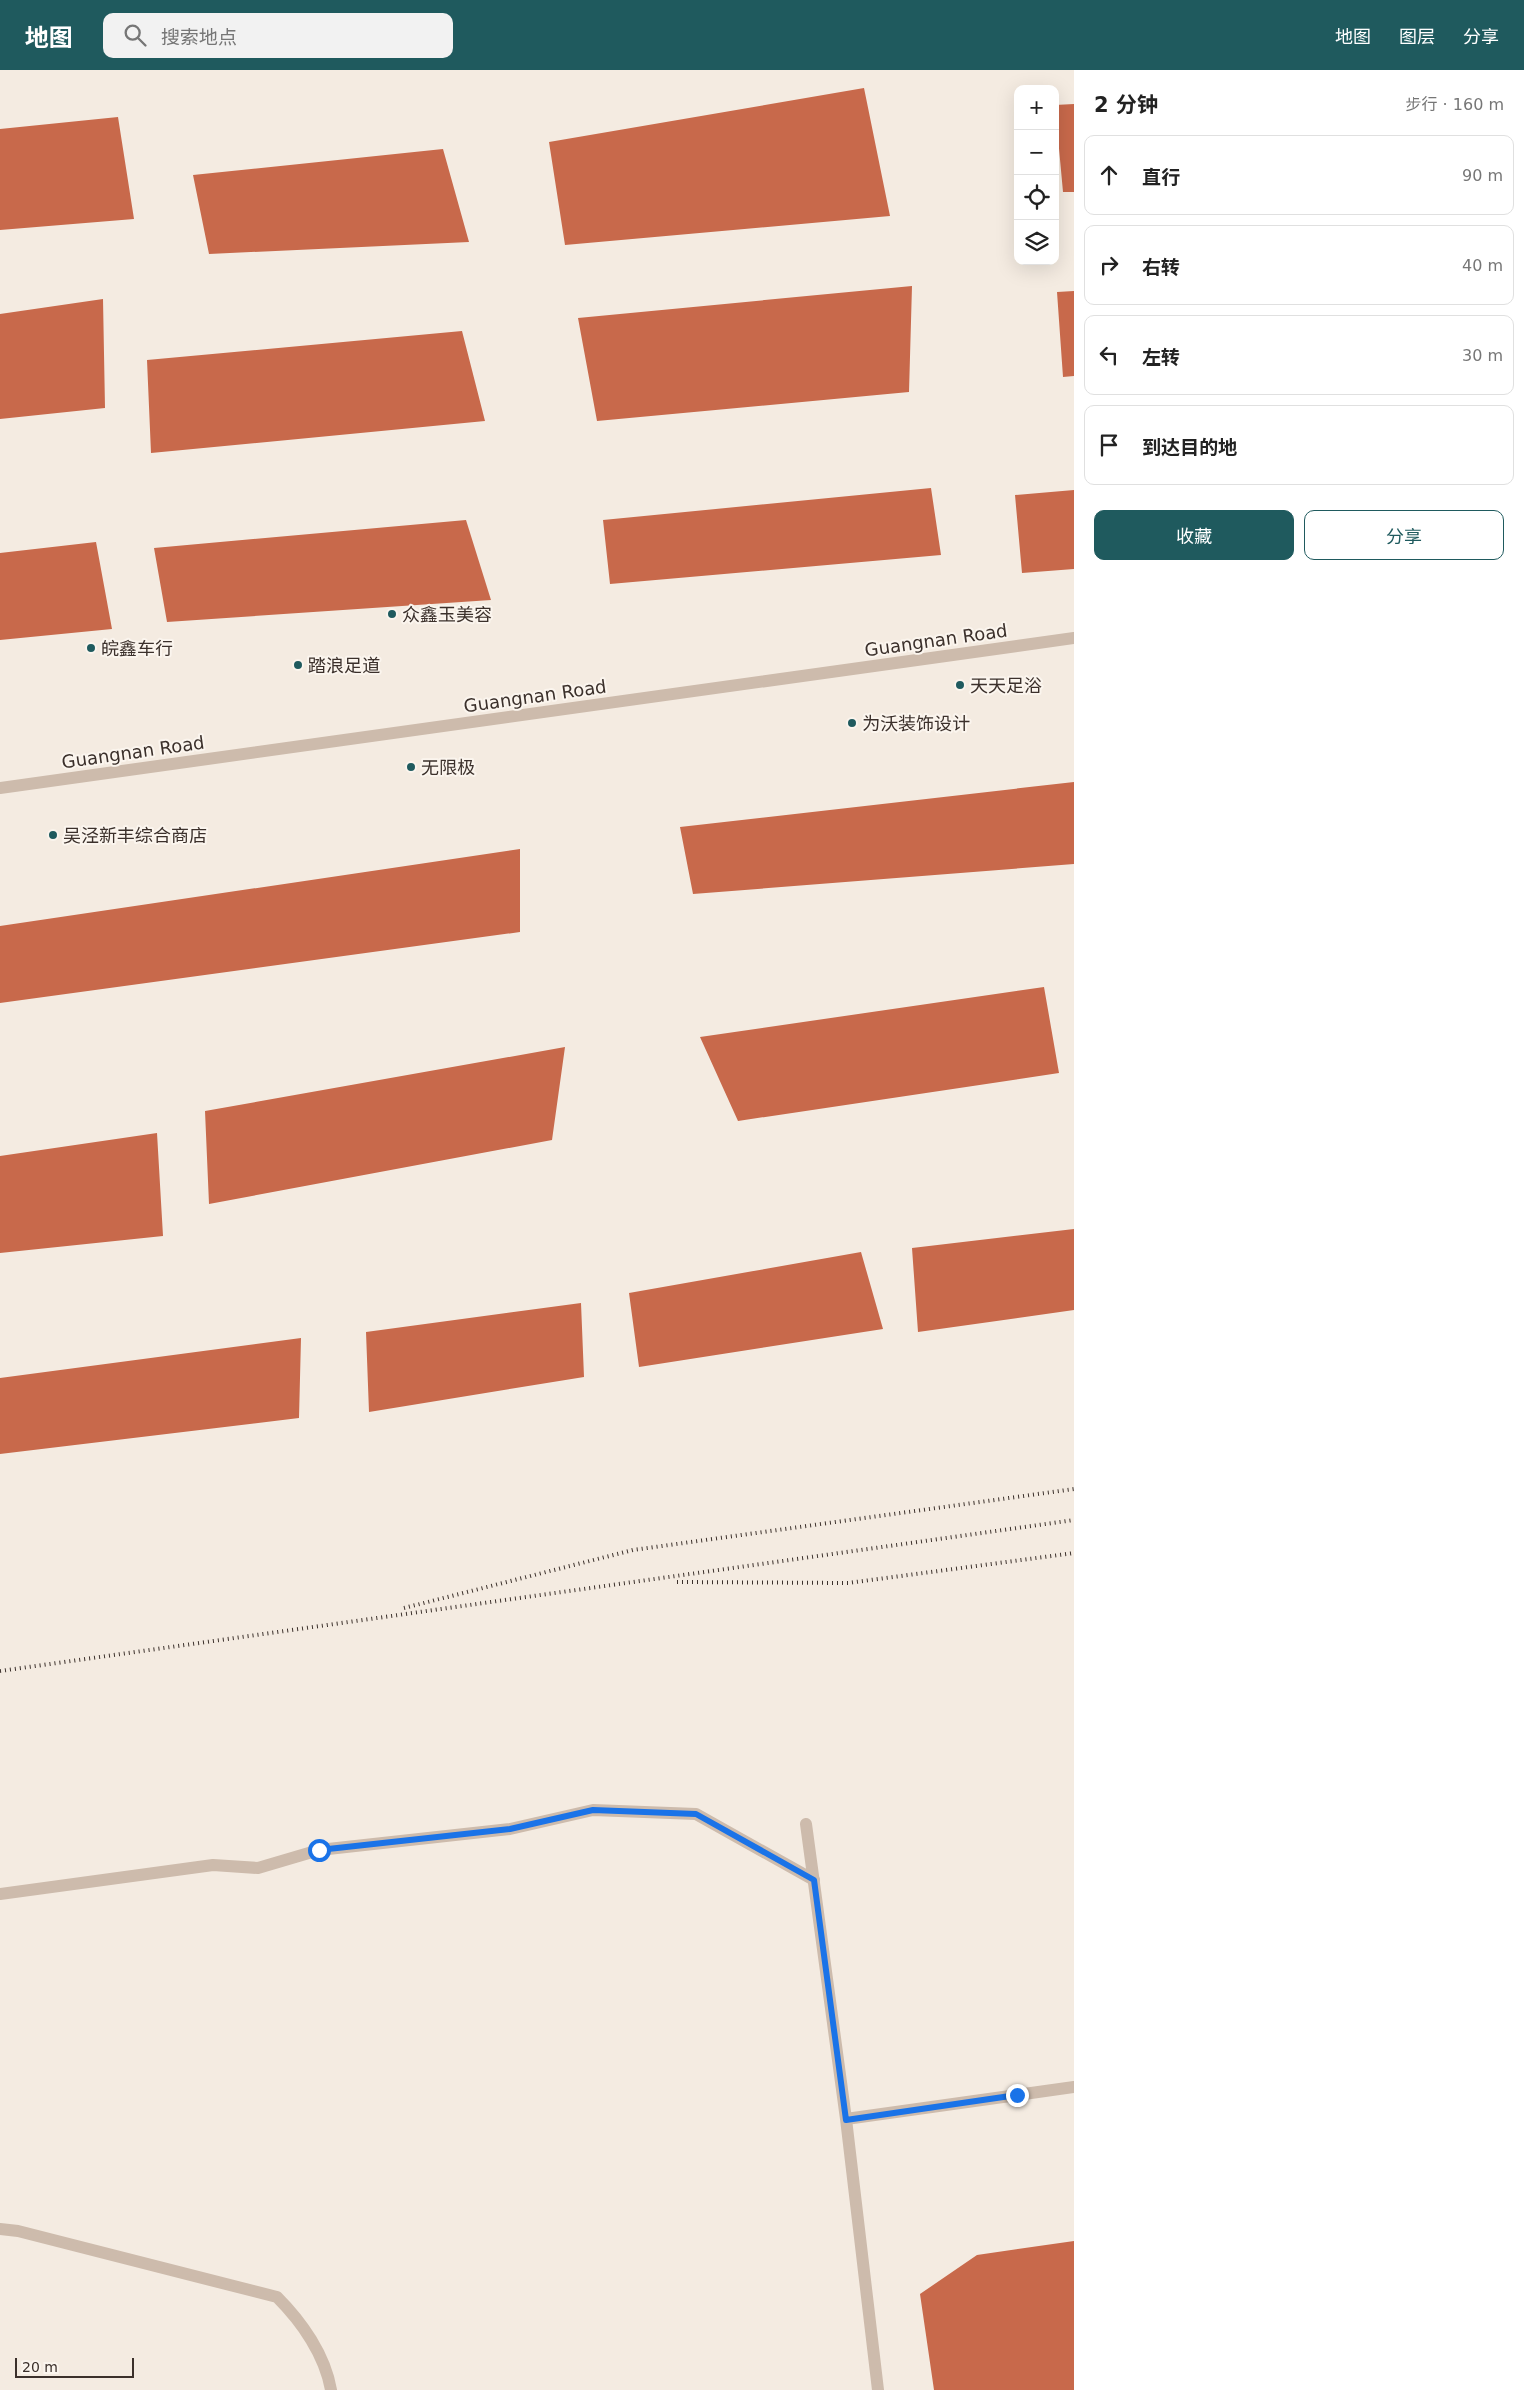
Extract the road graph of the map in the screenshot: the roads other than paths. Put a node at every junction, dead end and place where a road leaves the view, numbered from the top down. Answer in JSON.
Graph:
{"nodes":[{"id":1,"x":1074,"y":638,"type":"edge"},
{"id":2,"x":0,"y":788,"type":"edge"},
{"id":3,"x":806,"y":1824,"type":"dead end"},
{"id":4,"x":814,"y":1880,"type":"junction"},
{"id":5,"x":0,"y":1894,"type":"edge"},
{"id":6,"x":1074,"y":2087,"type":"edge"},
{"id":7,"x":846,"y":2120,"type":"junction"},
{"id":8,"x":0,"y":2229,"type":"edge"},
{"id":9,"x":331,"y":2390,"type":"edge"},
{"id":10,"x":878,"y":2390,"type":"edge"}],
"edges":[{"from":1,"to":2,"type":"street","name":"Guangnan Road"},
{"from":3,"to":4,"type":"street"},
{"from":4,"to":5,"type":"street"},
{"from":4,"to":7,"type":"street"},
{"from":6,"to":7,"type":"street"},
{"from":7,"to":10,"type":"street"},
{"from":8,"to":9,"type":"street"}]}
